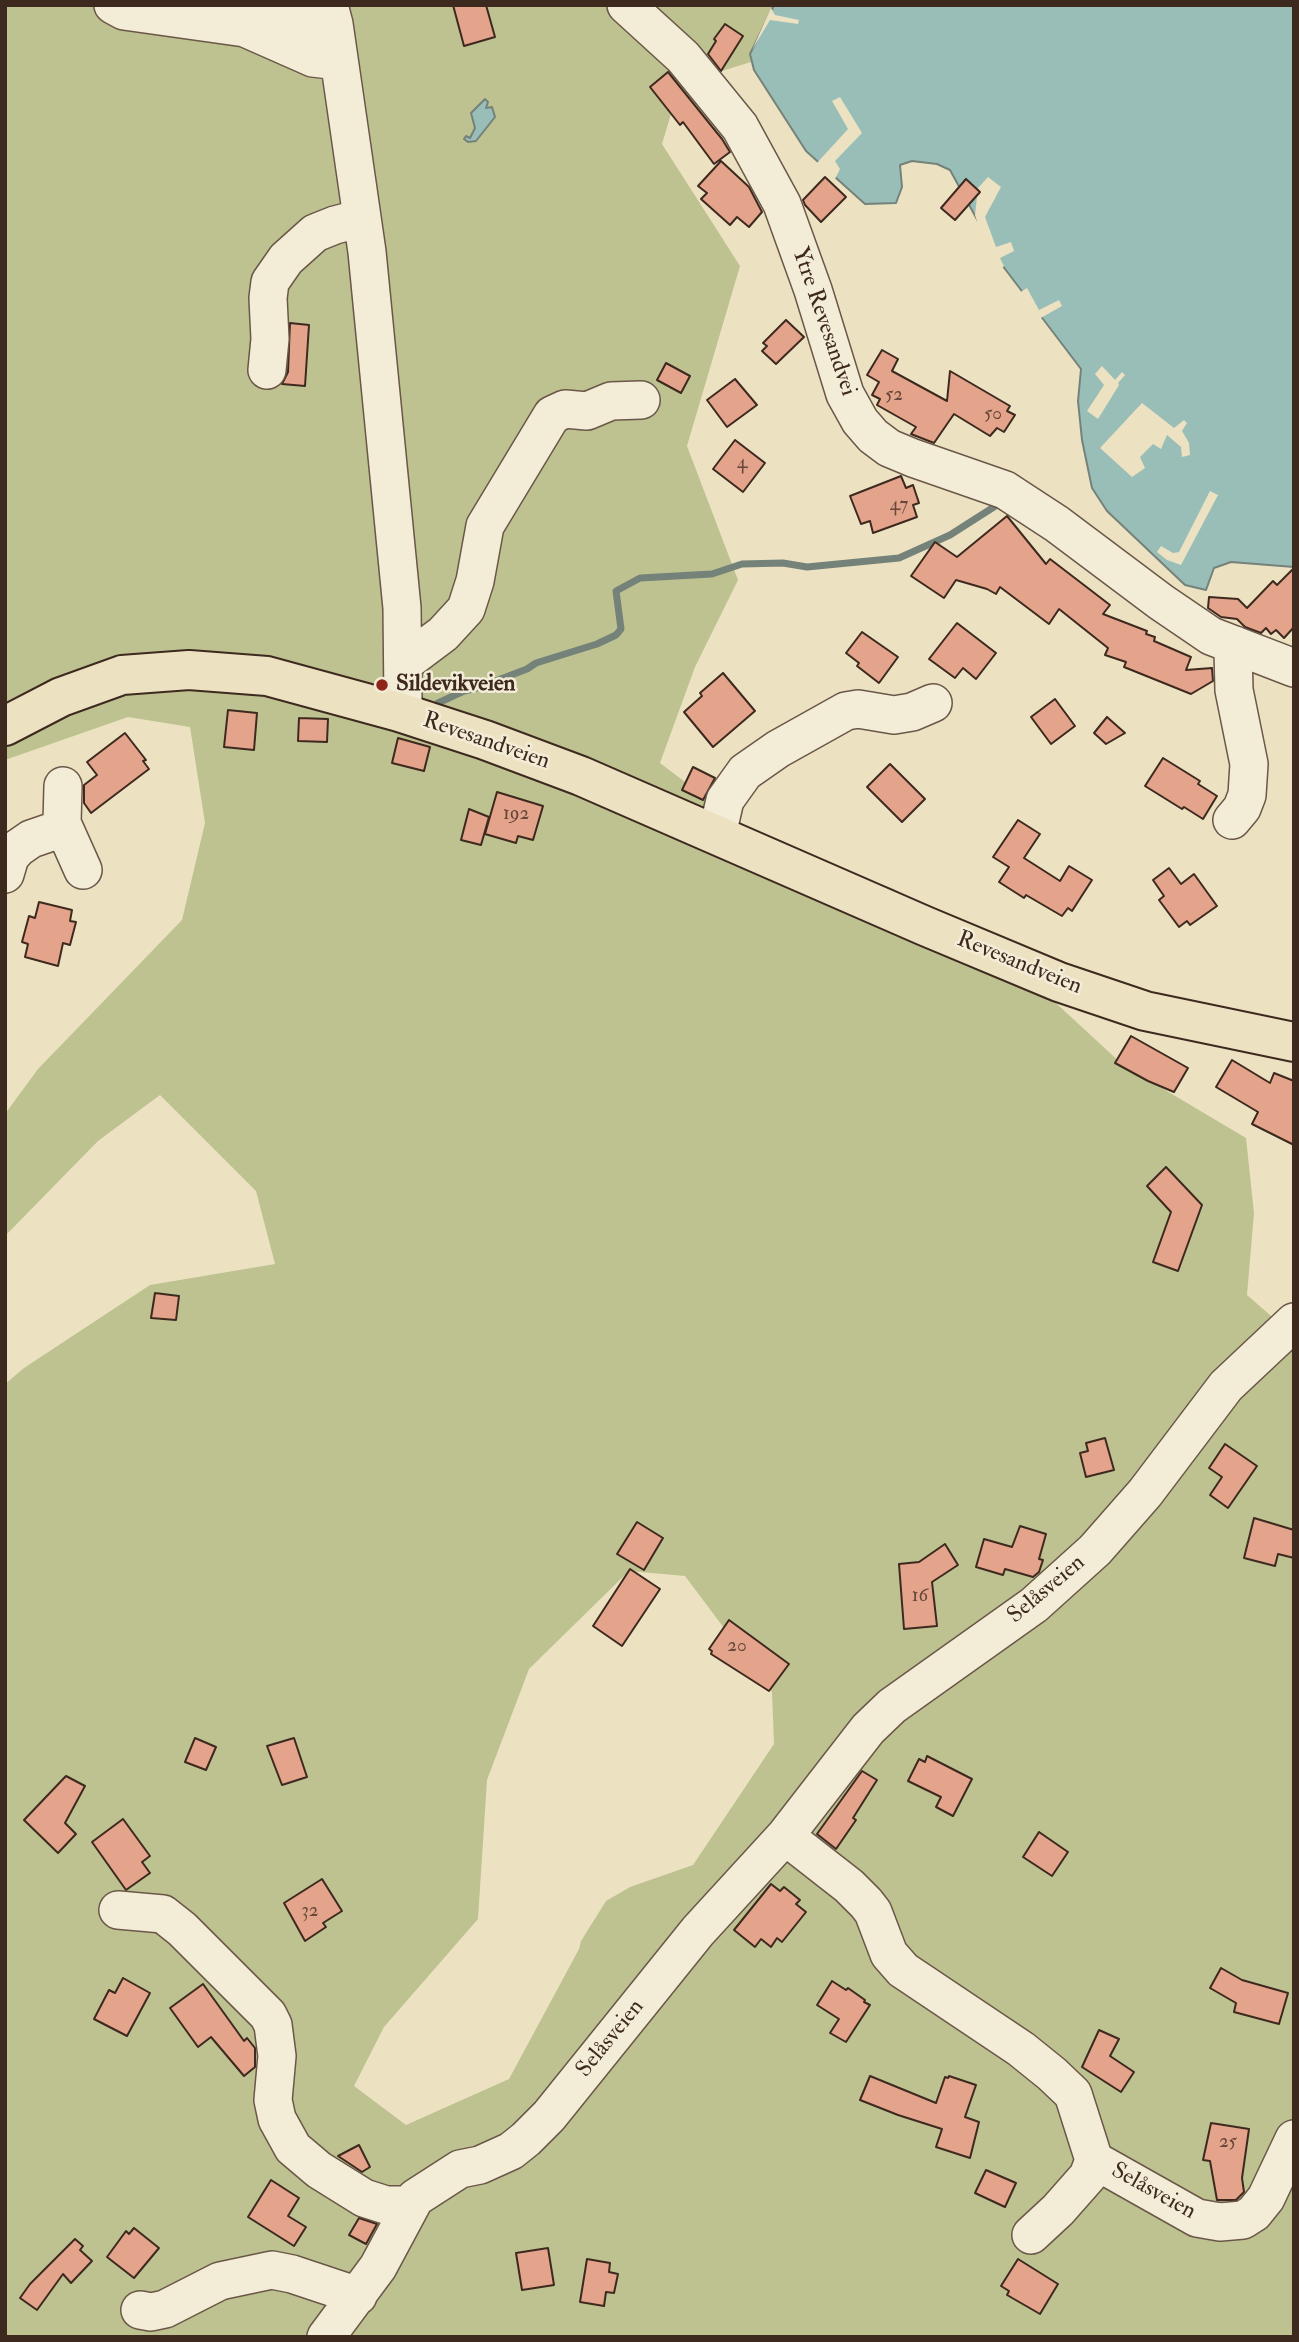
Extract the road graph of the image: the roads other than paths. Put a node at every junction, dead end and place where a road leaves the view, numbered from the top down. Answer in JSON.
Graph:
{"nodes":[{"id":1,"x":113,"y":5,"type":"edge"},
{"id":2,"x":235,"y":5,"type":"edge"},
{"id":3,"x":626,"y":5,"type":"edge"},
{"id":4,"x":331,"y":14,"type":"edge"},
{"id":5,"x":340,"y":61,"type":"junction"},
{"id":6,"x":362,"y":218,"type":"junction"},
{"id":7,"x":267,"y":370,"type":"dead end"},
{"id":8,"x":641,"y":400,"type":"dead end"},
{"id":9,"x":1235,"y":645,"type":"junction"},
{"id":10,"x":403,"y":664,"type":"junction"},
{"id":11,"x":1294,"y":668,"type":"edge"},
{"id":12,"x":933,"y":703,"type":"dead end"},
{"id":13,"x":399,"y":712,"type":"junction"},
{"id":14,"x":5,"y":726,"type":"edge"},
{"id":15,"x":62,"y":786,"type":"dead end"},
{"id":16,"x":1232,"y":820,"type":"dead end"},
{"id":17,"x":63,"y":828,"type":"junction"},
{"id":18,"x":717,"y":835,"type":"junction"},
{"id":19,"x":83,"y":870,"type":"dead end"},
{"id":20,"x":5,"y":874,"type":"edge"},
{"id":21,"x":1294,"y":1042,"type":"edge"},
{"id":22,"x":1293,"y":1324,"type":"edge"},
{"id":23,"x":785,"y":1836,"type":"junction"},
{"id":24,"x":118,"y":1910,"type":"dead end"},
{"id":25,"x":1294,"y":2139,"type":"edge"},
{"id":26,"x":1094,"y":2160,"type":"junction"},
{"id":27,"x":411,"y":2204,"type":"junction"},
{"id":28,"x":1031,"y":2235,"type":"dead end"},
{"id":29,"x":358,"y":2296,"type":"junction"},
{"id":30,"x":140,"y":2310,"type":"dead end"},
{"id":31,"x":326,"y":2337,"type":"edge"}],
"edges":[{"from":1,"to":5,"type":"street"},
{"from":2,"to":4,"type":"street"},
{"from":3,"to":9,"type":"street","name":"Ytre Revesandvei"},
{"from":4,"to":5,"type":"street"},
{"from":5,"to":6,"type":"street"},
{"from":6,"to":7,"type":"street"},
{"from":6,"to":10,"type":"street"},
{"from":8,"to":10,"type":"street"},
{"from":9,"to":11,"type":"street","name":"Ytre Revesandvei"},
{"from":9,"to":16,"type":"street"},
{"from":10,"to":13,"type":"street"},
{"from":12,"to":18,"type":"street"},
{"from":13,"to":14,"type":"main road","name":"Revesandveien"},
{"from":13,"to":18,"type":"main road","name":"Revesandveien"},
{"from":15,"to":17,"type":"street"},
{"from":17,"to":19,"type":"street"},
{"from":17,"to":20,"type":"street"},
{"from":18,"to":21,"type":"main road","name":"Revesandveien"},
{"from":22,"to":23,"type":"street","name":"Selåsveien"},
{"from":23,"to":26,"type":"street","name":"Selåsveien"},
{"from":23,"to":27,"type":"street","name":"Selåsveien"},
{"from":24,"to":27,"type":"street"},
{"from":25,"to":26,"type":"street","name":"Selåsveien"},
{"from":26,"to":28,"type":"street"},
{"from":27,"to":29,"type":"street","name":"Selåsveien"},
{"from":29,"to":30,"type":"street"},
{"from":29,"to":31,"type":"street","name":"Selåsveien"}]}
